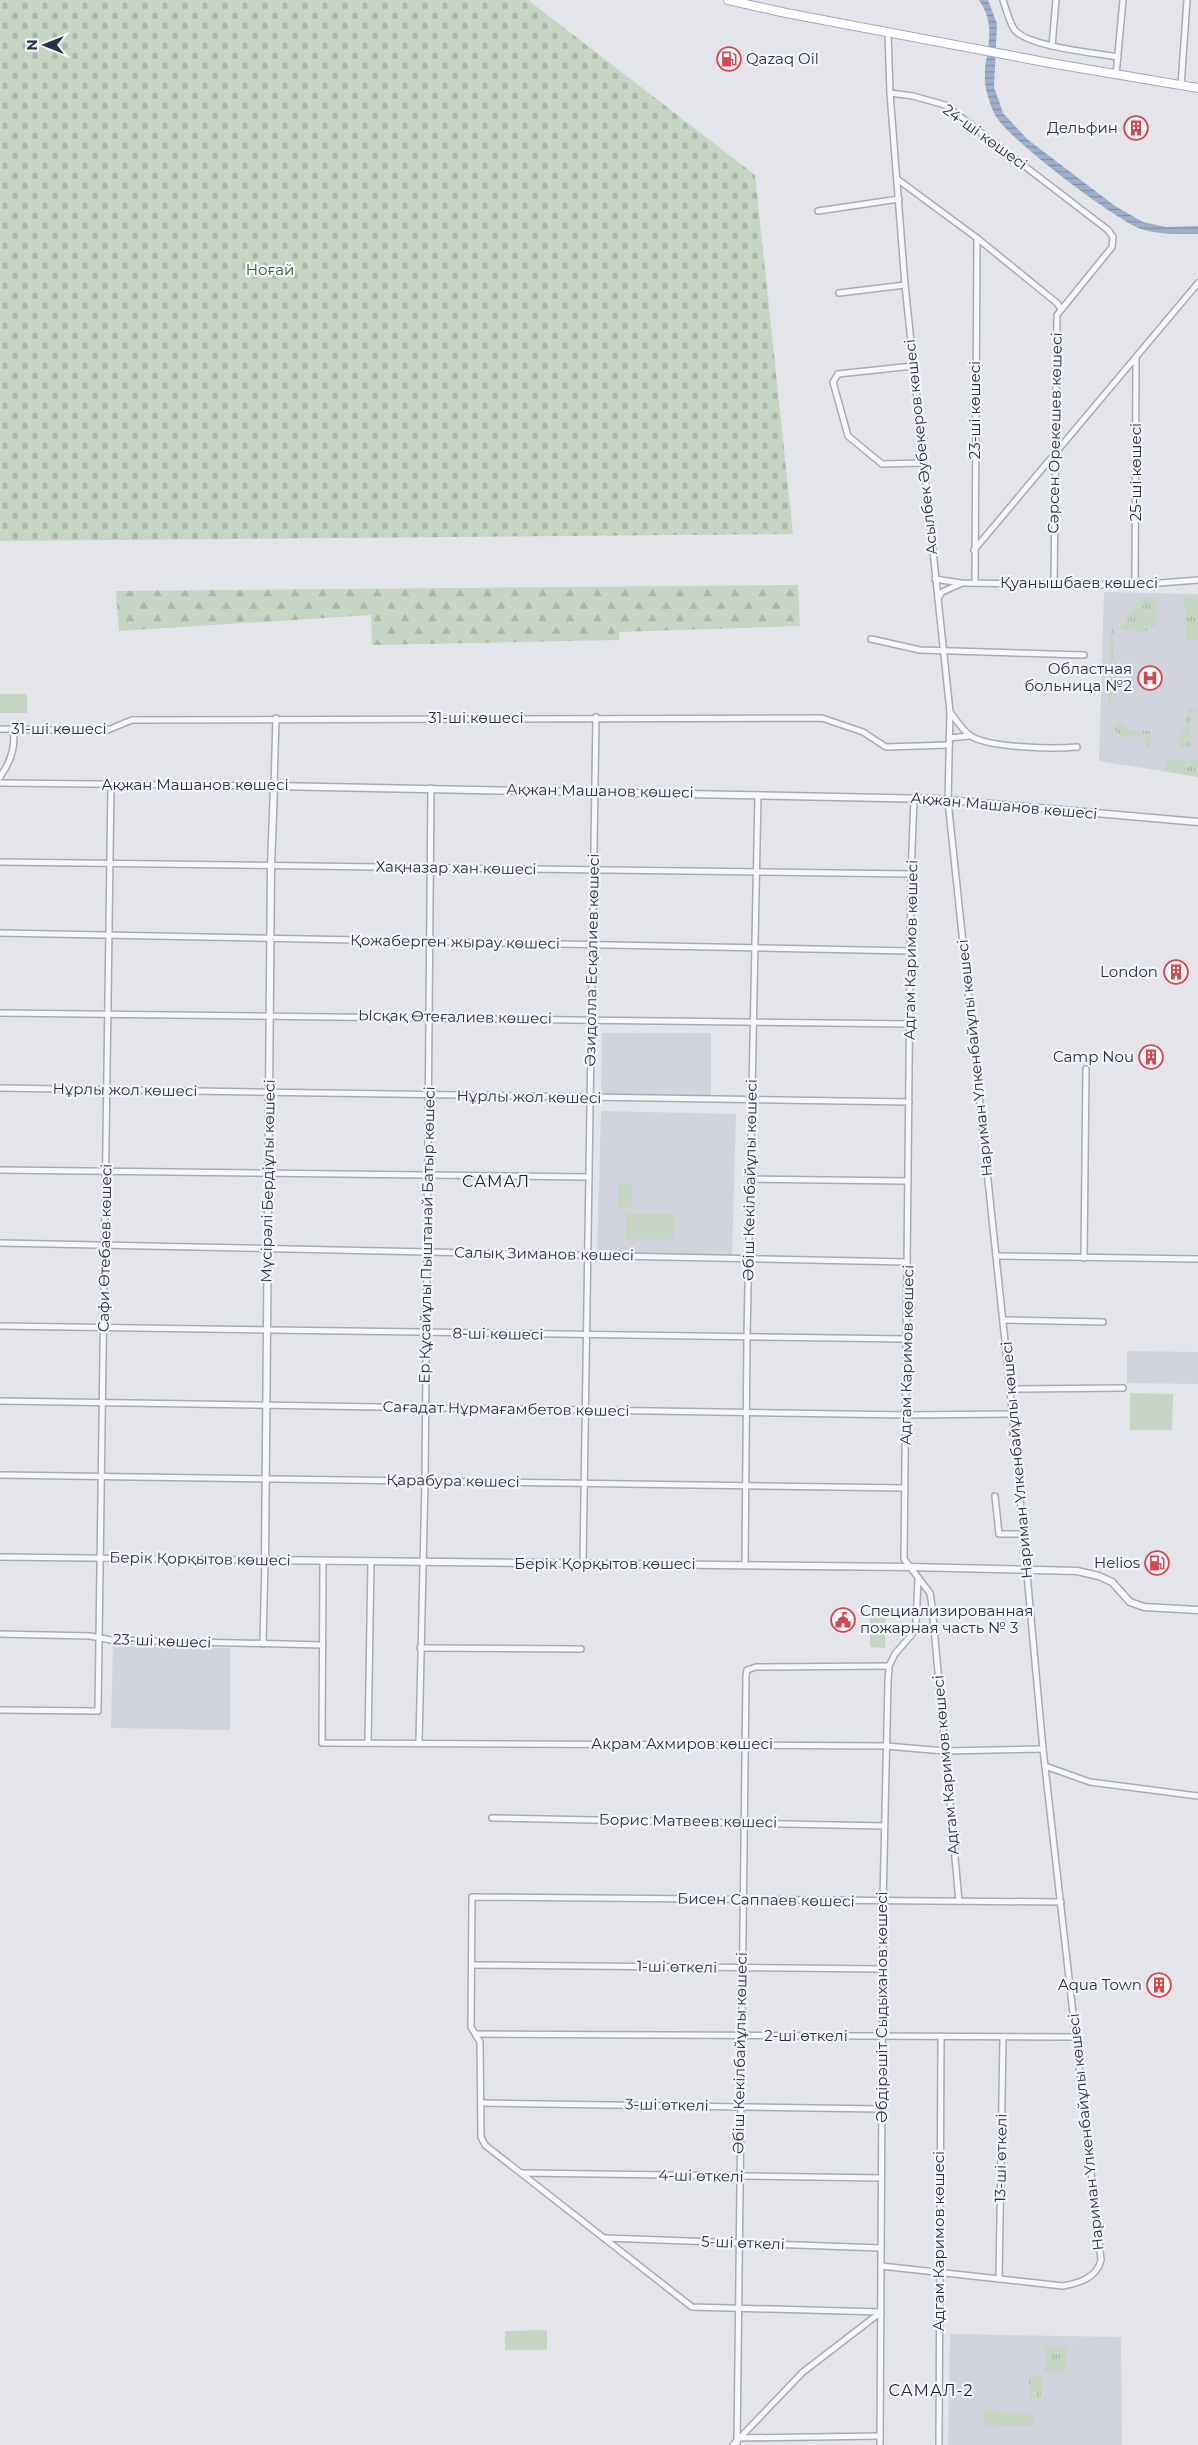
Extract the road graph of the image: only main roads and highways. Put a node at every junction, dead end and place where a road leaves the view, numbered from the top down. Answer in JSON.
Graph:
{"nodes":[{"id":1,"x":728,"y":0,"type":"edge"},
{"id":2,"x":1198,"y":88,"type":"edge"}],
"edges":[{"from":1,"to":2,"type":"main road"}]}
